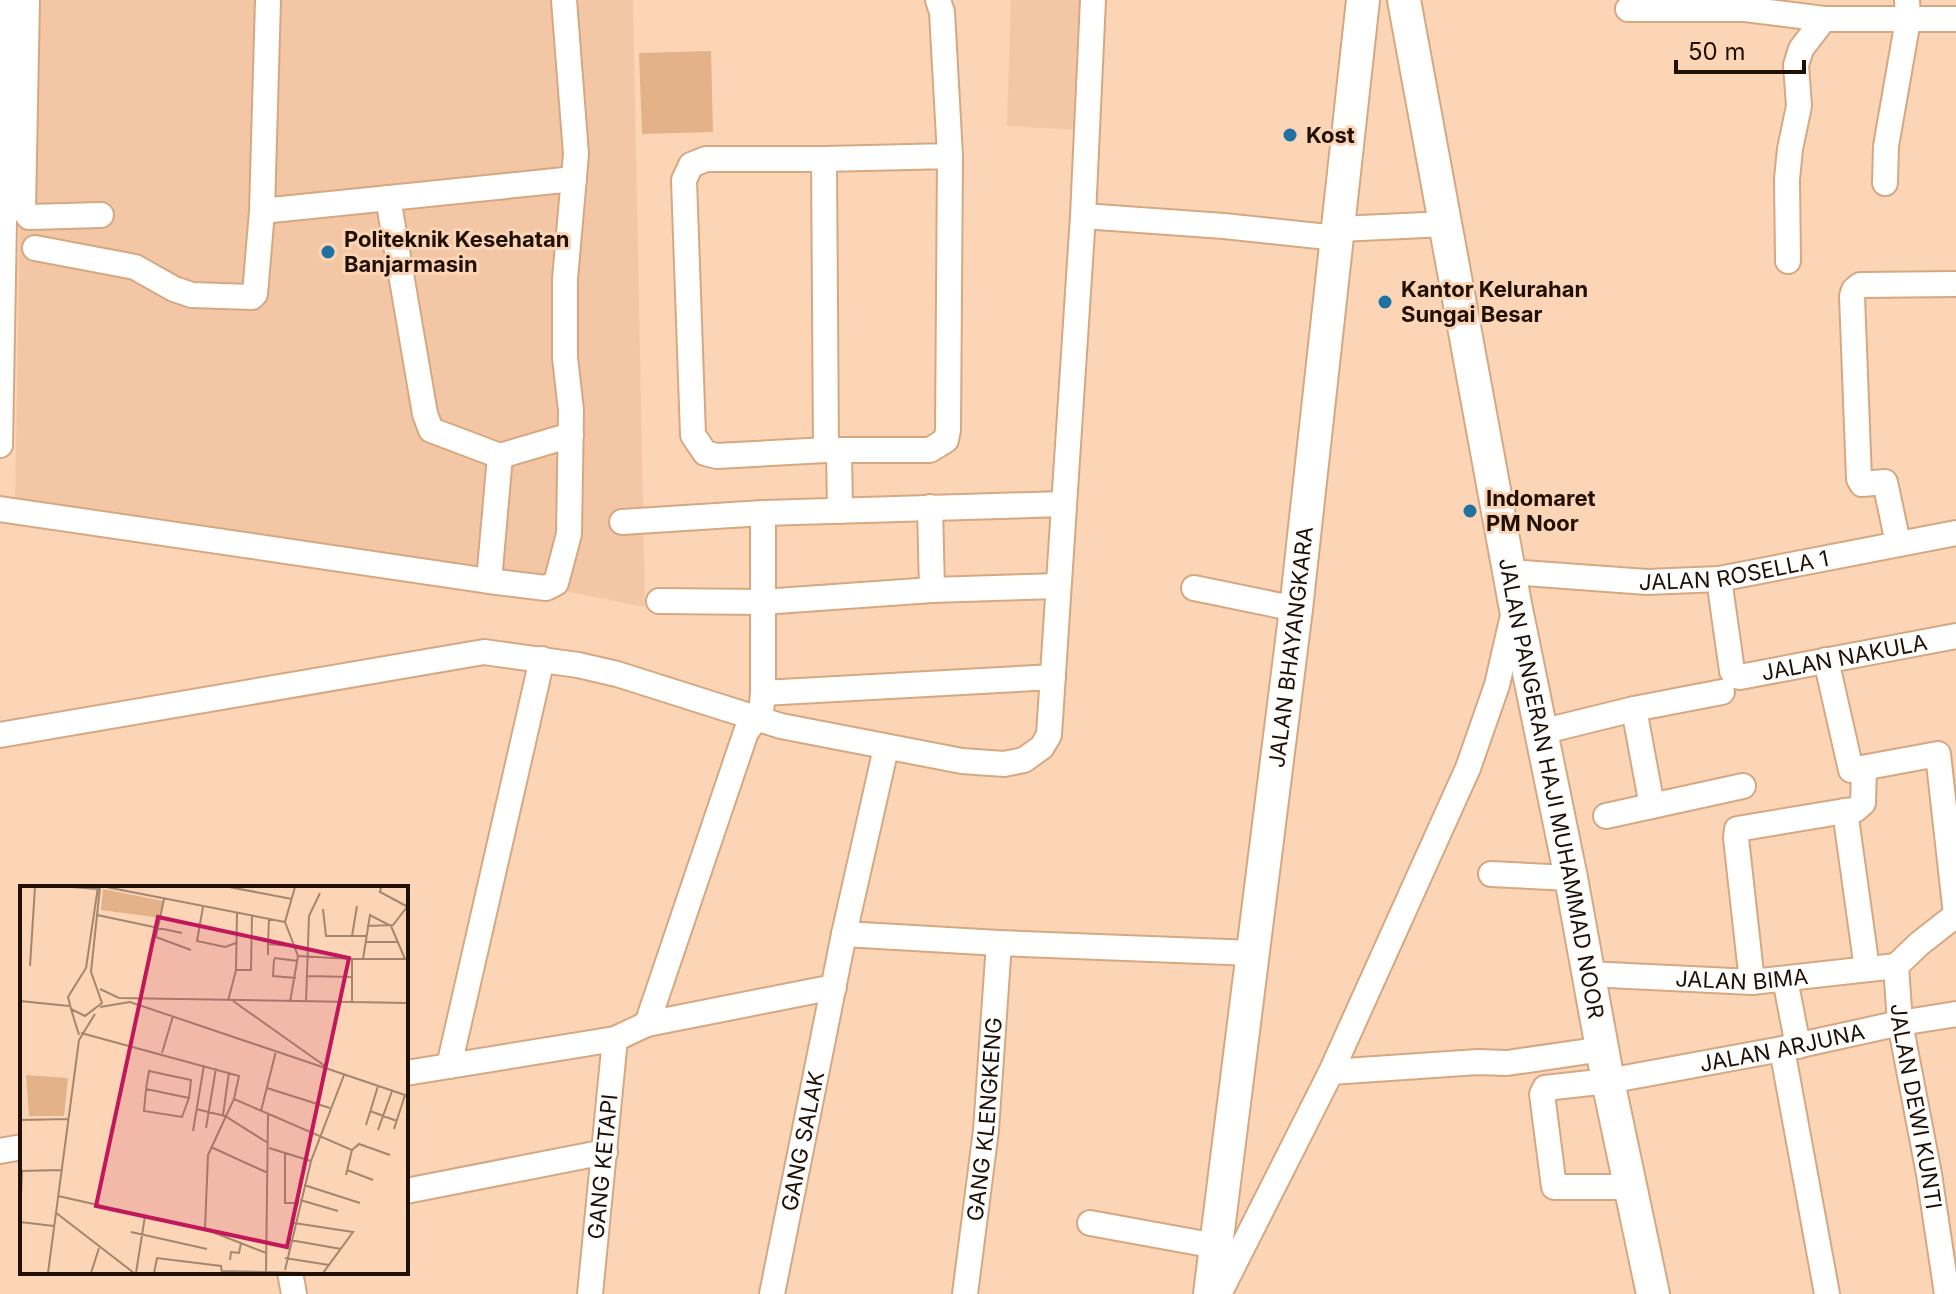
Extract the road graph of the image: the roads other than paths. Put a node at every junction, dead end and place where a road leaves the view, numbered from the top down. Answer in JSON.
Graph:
{"nodes":[{"id":1,"x":8,"y":0,"type":"edge"},
{"id":2,"x":27,"y":0,"type":"edge"},
{"id":3,"x":268,"y":0,"type":"edge"},
{"id":4,"x":564,"y":0,"type":"edge"},
{"id":5,"x":938,"y":0,"type":"edge"},
{"id":6,"x":1093,"y":0,"type":"edge"},
{"id":7,"x":1363,"y":0,"type":"edge"},
{"id":8,"x":1404,"y":0,"type":"edge"},
{"id":9,"x":1746,"y":5,"type":"edge"},
{"id":10,"x":1628,"y":9,"type":"dead end"},
{"id":11,"x":1907,"y":10,"type":"edge"},
{"id":12,"x":1824,"y":19,"type":"junction"},
{"id":13,"x":1956,"y":19,"type":"edge"},
{"id":14,"x":950,"y":156,"type":"junction"},
{"id":15,"x":824,"y":159,"type":"junction"},
{"id":16,"x":574,"y":179,"type":"junction"},
{"id":17,"x":1885,"y":183,"type":"dead end"},
{"id":18,"x":388,"y":198,"type":"junction"},
{"id":19,"x":262,"y":211,"type":"junction"},
{"id":20,"x":101,"y":215,"type":"dead end"},
{"id":21,"x":1083,"y":216,"type":"junction"},
{"id":22,"x":1447,"y":224,"type":"junction"},
{"id":23,"x":1338,"y":234,"type":"junction"},
{"id":24,"x":35,"y":248,"type":"dead end"},
{"id":25,"x":1788,"y":261,"type":"dead end"},
{"id":26,"x":1956,"y":284,"type":"edge"},
{"id":27,"x":1,"y":330,"type":"edge"},
{"id":28,"x":571,"y":435,"type":"junction"},
{"id":29,"x":0,"y":445,"type":"edge"},
{"id":30,"x":832,"y":450,"type":"junction"},
{"id":31,"x":500,"y":456,"type":"junction"},
{"id":32,"x":1064,"y":504,"type":"junction"},
{"id":33,"x":930,"y":507,"type":"junction"},
{"id":34,"x":0,"y":509,"type":"edge"},
{"id":35,"x":840,"y":511,"type":"junction"},
{"id":36,"x":763,"y":513,"type":"junction"},
{"id":37,"x":622,"y":522,"type":"dead end"},
{"id":38,"x":1956,"y":533,"type":"edge"},
{"id":39,"x":1898,"y":543,"type":"junction"},
{"id":40,"x":1509,"y":572,"type":"junction"},
{"id":41,"x":1719,"y":579,"type":"junction"},
{"id":42,"x":489,"y":581,"type":"junction"},
{"id":43,"x":1058,"y":586,"type":"junction"},
{"id":44,"x":1194,"y":588,"type":"dead end"},
{"id":45,"x":932,"y":590,"type":"junction"},
{"id":46,"x":659,"y":601,"type":"dead end"},
{"id":47,"x":762,"y":602,"type":"junction"},
{"id":48,"x":1515,"y":604,"type":"junction"},
{"id":49,"x":1296,"y":609,"type":"junction"},
{"id":50,"x":1956,"y":636,"type":"edge"},
{"id":51,"x":542,"y":659,"type":"junction"},
{"id":52,"x":1826,"y":660,"type":"junction"},
{"id":53,"x":1053,"y":677,"type":"junction"},
{"id":54,"x":1497,"y":685,"type":"junction"},
{"id":55,"x":1534,"y":691,"type":"junction"},
{"id":56,"x":1722,"y":692,"type":"dead end"},
{"id":57,"x":763,"y":693,"type":"junction"},
{"id":58,"x":1634,"y":709,"type":"junction"},
{"id":59,"x":755,"y":718,"type":"junction"},
{"id":60,"x":1541,"y":732,"type":"junction"},
{"id":61,"x":0,"y":735,"type":"edge"},
{"id":62,"x":886,"y":748,"type":"junction"},
{"id":63,"x":1947,"y":752,"type":"edge"},
{"id":64,"x":1864,"y":769,"type":"junction"},
{"id":65,"x":1743,"y":786,"type":"dead end"},
{"id":66,"x":1652,"y":806,"type":"junction"},
{"id":67,"x":1845,"y":811,"type":"junction"},
{"id":68,"x":1606,"y":816,"type":"dead end"},
{"id":69,"x":1491,"y":874,"type":"dead end"},
{"id":70,"x":1571,"y":878,"type":"junction"},
{"id":71,"x":1956,"y":915,"type":"edge"},
{"id":72,"x":844,"y":934,"type":"junction"},
{"id":73,"x":999,"y":943,"type":"junction"},
{"id":74,"x":1253,"y":953,"type":"junction"},
{"id":75,"x":1896,"y":966,"type":"junction"},
{"id":76,"x":1867,"y":969,"type":"junction"},
{"id":77,"x":1588,"y":974,"type":"junction"},
{"id":78,"x":1785,"y":979,"type":"junction"},
{"id":79,"x":1752,"y":982,"type":"junction"},
{"id":80,"x":834,"y":987,"type":"junction"},
{"id":81,"x":1956,"y":1014,"type":"edge"},
{"id":82,"x":1900,"y":1023,"type":"junction"},
{"id":83,"x":647,"y":1024,"type":"junction"},
{"id":84,"x":615,"y":1039,"type":"junction"},
{"id":85,"x":1790,"y":1048,"type":"junction"},
{"id":86,"x":1603,"y":1049,"type":"junction"},
{"id":87,"x":449,"y":1066,"type":"junction"},
{"id":88,"x":1331,"y":1072,"type":"junction"},
{"id":89,"x":408,"y":1073,"type":"edge"},
{"id":90,"x":1608,"y":1081,"type":"junction"},
{"id":91,"x":20,"y":1147,"type":"edge"},
{"id":92,"x":0,"y":1151,"type":"edge"},
{"id":93,"x":605,"y":1152,"type":"junction"},
{"id":94,"x":1631,"y":1187,"type":"junction"},
{"id":95,"x":408,"y":1191,"type":"edge"},
{"id":96,"x":1222,"y":1193,"type":"junction"},
{"id":97,"x":1259,"y":1215,"type":"junction"},
{"id":98,"x":1090,"y":1223,"type":"dead end"},
{"id":99,"x":1216,"y":1246,"type":"junction"},
{"id":100,"x":290,"y":1274,"type":"edge"},
{"id":101,"x":294,"y":1294,"type":"edge"},
{"id":102,"x":590,"y":1294,"type":"edge"},
{"id":103,"x":772,"y":1294,"type":"edge"},
{"id":104,"x":965,"y":1294,"type":"edge"},
{"id":105,"x":1210,"y":1294,"type":"edge"},
{"id":106,"x":1219,"y":1294,"type":"edge"},
{"id":107,"x":1653,"y":1294,"type":"edge"},
{"id":108,"x":1827,"y":1294,"type":"edge"},
{"id":109,"x":1947,"y":1294,"type":"edge"}],
"edges":[{"from":1,"to":27,"type":"street"},
{"from":2,"to":20,"type":"street"},
{"from":3,"to":19,"type":"street"},
{"from":4,"to":16,"type":"street"},
{"from":5,"to":14,"type":"street"},
{"from":6,"to":21,"type":"street"},
{"from":7,"to":23,"type":"main road","name":"JALAN BHAYANGKARA"},
{"from":8,"to":22,"type":"main road","name":"JALAN PANGERAN HAJI MUHAMMAD NOOR"},
{"from":9,"to":10,"type":"street"},
{"from":9,"to":12,"type":"street"},
{"from":11,"to":12,"type":"street"},
{"from":11,"to":13,"type":"street"},
{"from":11,"to":17,"type":"street"},
{"from":12,"to":25,"type":"street"},
{"from":14,"to":15,"type":"street"},
{"from":14,"to":30,"type":"street"},
{"from":15,"to":30,"type":"street"},
{"from":15,"to":30,"type":"street"},
{"from":16,"to":18,"type":"street"},
{"from":16,"to":28,"type":"street"},
{"from":18,"to":19,"type":"street"},
{"from":18,"to":31,"type":"street"},
{"from":19,"to":24,"type":"street"},
{"from":21,"to":23,"type":"street"},
{"from":21,"to":32,"type":"street"},
{"from":22,"to":23,"type":"street"},
{"from":22,"to":40,"type":"main road","name":"JALAN PANGERAN HAJI MUHAMMAD NOOR"},
{"from":23,"to":49,"type":"main road","name":"JALAN BHAYANGKARA"},
{"from":26,"to":39,"type":"street"},
{"from":27,"to":29,"type":"street"},
{"from":28,"to":31,"type":"street"},
{"from":28,"to":42,"type":"street"},
{"from":30,"to":35,"type":"street"},
{"from":31,"to":42,"type":"street"},
{"from":32,"to":33,"type":"street"},
{"from":32,"to":43,"type":"street"},
{"from":33,"to":35,"type":"street"},
{"from":33,"to":45,"type":"street"},
{"from":34,"to":42,"type":"street"},
{"from":35,"to":36,"type":"street"},
{"from":36,"to":37,"type":"street"},
{"from":36,"to":47,"type":"street"},
{"from":38,"to":39,"type":"street","name":"JALAN ROSELLA 1"},
{"from":39,"to":41,"type":"street","name":"JALAN ROSELLA 1"},
{"from":40,"to":41,"type":"street","name":"JALAN ROSELLA 1"},
{"from":40,"to":48,"type":"main road","name":"JALAN PANGERAN HAJI MUHAMMAD NOOR"},
{"from":41,"to":52,"type":"street","name":"JALAN NAKULA"},
{"from":43,"to":45,"type":"street"},
{"from":43,"to":53,"type":"street"},
{"from":44,"to":49,"type":"street"},
{"from":45,"to":47,"type":"street"},
{"from":46,"to":47,"type":"street"},
{"from":47,"to":57,"type":"street"},
{"from":48,"to":54,"type":"street"},
{"from":48,"to":55,"type":"main road","name":"JALAN PANGERAN HAJI MUHAMMAD NOOR"},
{"from":49,"to":74,"type":"main road","name":"JALAN BHAYANGKARA"},
{"from":50,"to":52,"type":"street","name":"JALAN NAKULA"},
{"from":51,"to":59,"type":"street"},
{"from":51,"to":61,"type":"street"},
{"from":51,"to":87,"type":"street"},
{"from":52,"to":64,"type":"street"},
{"from":53,"to":57,"type":"street"},
{"from":53,"to":62,"type":"street"},
{"from":54,"to":55,"type":"street"},
{"from":54,"to":88,"type":"street"},
{"from":55,"to":60,"type":"main road","name":"JALAN PANGERAN HAJI MUHAMMAD NOOR"},
{"from":56,"to":58,"type":"street"},
{"from":57,"to":59,"type":"street"},
{"from":58,"to":60,"type":"street"},
{"from":58,"to":66,"type":"street"},
{"from":59,"to":62,"type":"street"},
{"from":59,"to":83,"type":"street"},
{"from":60,"to":70,"type":"main road","name":"JALAN PANGERAN HAJI MUHAMMAD NOOR"},
{"from":62,"to":72,"type":"street","name":"GANG SALAK"},
{"from":63,"to":64,"type":"street"},
{"from":63,"to":71,"type":"street"},
{"from":64,"to":67,"type":"street"},
{"from":65,"to":66,"type":"street"},
{"from":66,"to":68,"type":"street"},
{"from":67,"to":76,"type":"street"},
{"from":67,"to":79,"type":"street"},
{"from":69,"to":70,"type":"street"},
{"from":70,"to":77,"type":"main road","name":"JALAN PANGERAN HAJI MUHAMMAD NOOR"},
{"from":71,"to":75,"type":"street"},
{"from":72,"to":73,"type":"street"},
{"from":72,"to":80,"type":"street","name":"GANG SALAK"},
{"from":73,"to":74,"type":"street"},
{"from":73,"to":104,"type":"street","name":"GANG KLENGKENG"},
{"from":74,"to":96,"type":"main road","name":"JALAN BHAYANGKARA"},
{"from":75,"to":76,"type":"street","name":"JALAN BIMA"},
{"from":75,"to":82,"type":"street","name":"JALAN DEWI KUNTI"},
{"from":76,"to":78,"type":"street","name":"JALAN BIMA"},
{"from":77,"to":79,"type":"street","name":"JALAN BIMA"},
{"from":77,"to":86,"type":"main road","name":"JALAN PANGERAN HAJI MUHAMMAD NOOR"},
{"from":78,"to":79,"type":"street","name":"JALAN BIMA"},
{"from":78,"to":85,"type":"street"},
{"from":80,"to":83,"type":"street"},
{"from":80,"to":103,"type":"street","name":"GANG SALAK"},
{"from":81,"to":82,"type":"street","name":"JALAN ARJUNA"},
{"from":82,"to":85,"type":"street","name":"JALAN ARJUNA"},
{"from":82,"to":109,"type":"street","name":"JALAN DEWI KUNTI"},
{"from":83,"to":84,"type":"street"},
{"from":84,"to":87,"type":"street"},
{"from":84,"to":93,"type":"street","name":"GANG KETAPI"},
{"from":85,"to":90,"type":"street","name":"JALAN ARJUNA"},
{"from":85,"to":108,"type":"street"},
{"from":86,"to":88,"type":"street"},
{"from":86,"to":90,"type":"main road","name":"JALAN PANGERAN HAJI MUHAMMAD NOOR"},
{"from":87,"to":89,"type":"street"},
{"from":88,"to":97,"type":"street"},
{"from":90,"to":94,"type":"main road","name":"JALAN PANGERAN HAJI MUHAMMAD NOOR"},
{"from":90,"to":94,"type":"street","name":"JALAN ARJUNA"},
{"from":91,"to":92,"type":"street"},
{"from":93,"to":95,"type":"street"},
{"from":93,"to":102,"type":"street","name":"GANG KETAPI"},
{"from":94,"to":107,"type":"main road","name":"JALAN PANGERAN HAJI MUHAMMAD NOOR"},
{"from":96,"to":97,"type":"street"},
{"from":96,"to":99,"type":"main road","name":"JALAN BHAYANGKARA"},
{"from":97,"to":106,"type":"street"},
{"from":98,"to":99,"type":"street"},
{"from":99,"to":105,"type":"main road","name":"JALAN BHAYANGKARA"},
{"from":100,"to":101,"type":"street"}]}
